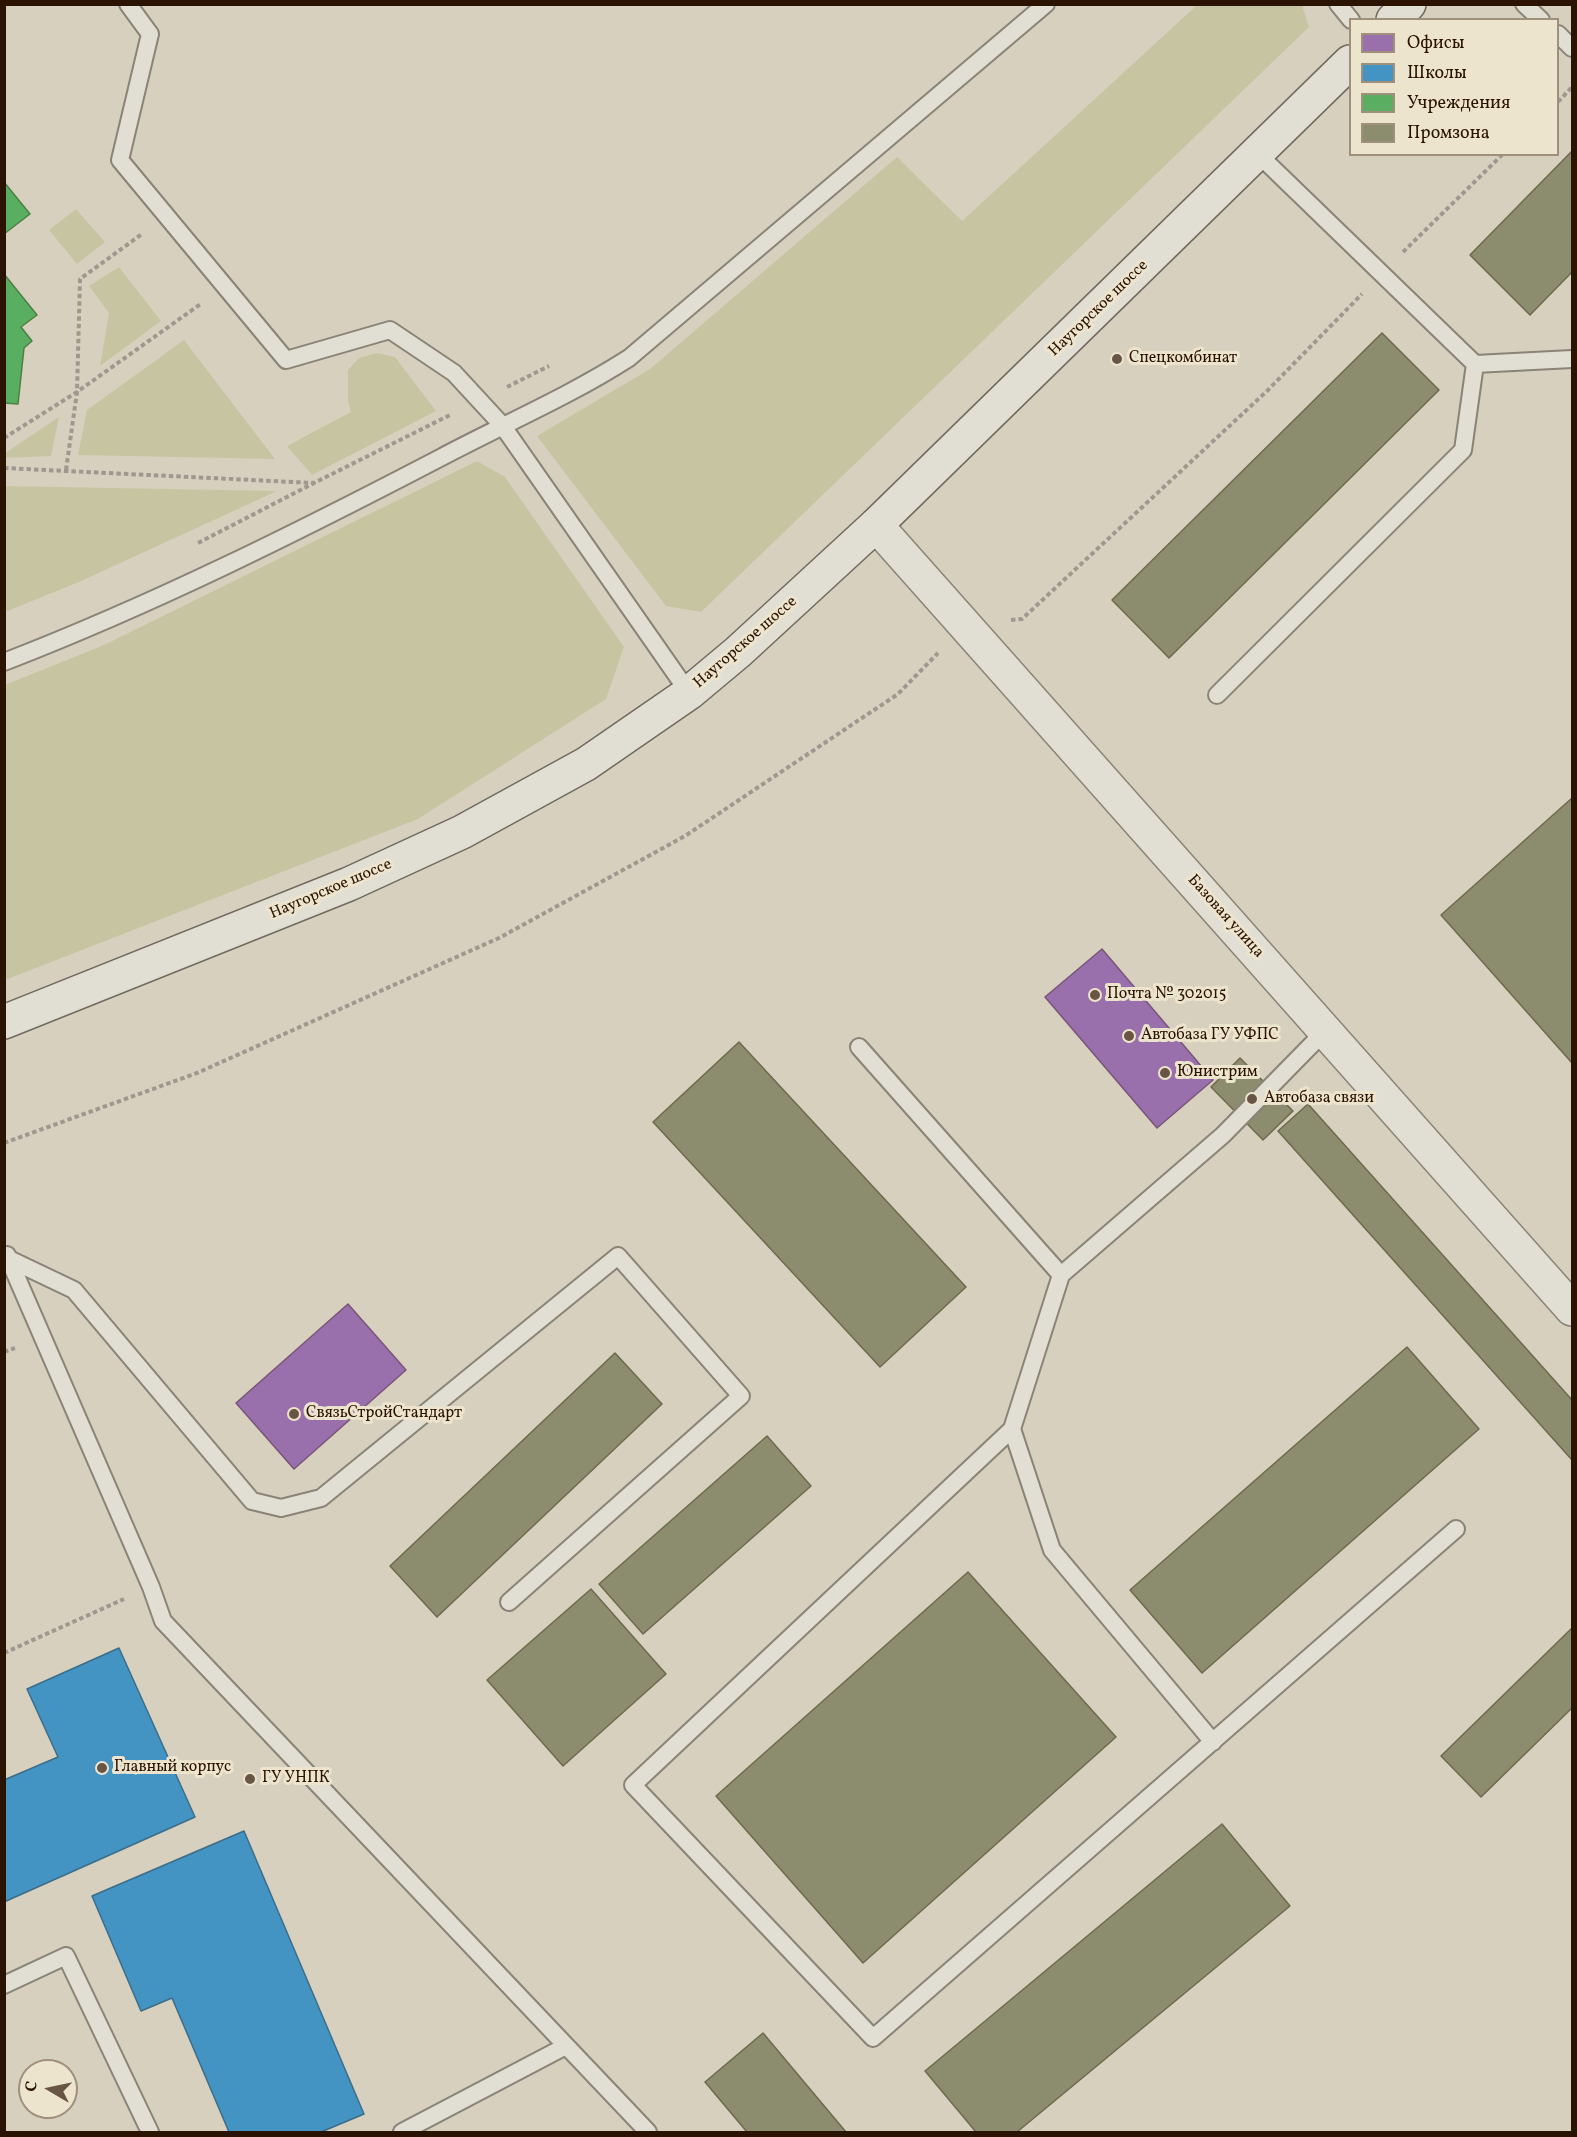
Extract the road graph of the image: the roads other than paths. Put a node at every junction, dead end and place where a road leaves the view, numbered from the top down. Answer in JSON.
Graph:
{"nodes":[{"id":1,"x":128,"y":4,"type":"edge"},
{"id":2,"x":1046,"y":4,"type":"edge"},
{"id":3,"x":1338,"y":4,"type":"edge"},
{"id":4,"x":1409,"y":4,"type":"edge"},
{"id":5,"x":1524,"y":4,"type":"edge"},
{"id":6,"x":1349,"y":18,"type":"edge"},
{"id":7,"x":1395,"y":18,"type":"edge"},
{"id":8,"x":1539,"y":18,"type":"edge"},
{"id":9,"x":1559,"y":36,"type":"edge"},
{"id":10,"x":1572,"y":48,"type":"edge"},
{"id":11,"x":1349,"y":63,"type":"edge"},
{"id":12,"x":1258,"y":154,"type":"junction"},
{"id":13,"x":1572,"y":359,"type":"edge"},
{"id":14,"x":1475,"y":364,"type":"junction"},
{"id":15,"x":502,"y":425,"type":"junction"},
{"id":16,"x":876,"y":525,"type":"junction"},
{"id":17,"x":4,"y":662,"type":"edge"},
{"id":18,"x":689,"y":693,"type":"junction"},
{"id":19,"x":1217,"y":695,"type":"dead end"},
{"id":20,"x":4,"y":1022,"type":"edge"},
{"id":21,"x":1326,"y":1030,"type":"junction"},
{"id":22,"x":859,"y":1047,"type":"dead end"},
{"id":23,"x":7,"y":1254,"type":"edge"},
{"id":24,"x":1061,"y":1275,"type":"junction"},
{"id":25,"x":1570,"y":1301,"type":"edge"},
{"id":26,"x":1012,"y":1429,"type":"junction"},
{"id":27,"x":1456,"y":1529,"type":"dead end"},
{"id":28,"x":509,"y":1602,"type":"dead end"},
{"id":29,"x":1213,"y":1742,"type":"junction"},
{"id":30,"x":4,"y":1986,"type":"edge"},
{"id":31,"x":566,"y":2046,"type":"junction"},
{"id":32,"x":150,"y":2133,"type":"edge"},
{"id":33,"x":402,"y":2133,"type":"edge"},
{"id":34,"x":648,"y":2133,"type":"edge"}],
"edges":[{"from":1,"to":15,"type":"lane"},
{"from":2,"to":15,"type":"lane"},
{"from":3,"to":6,"type":"lane"},
{"from":4,"to":7,"type":"main road"},
{"from":5,"to":8,"type":"lane"},
{"from":9,"to":10,"type":"lane"},
{"from":11,"to":12,"type":"main road","name":"Наугорское шоссе"},
{"from":12,"to":14,"type":"lane"},
{"from":12,"to":16,"type":"main road","name":"Наугорское шоссе"},
{"from":13,"to":14,"type":"lane"},
{"from":14,"to":19,"type":"lane"},
{"from":15,"to":17,"type":"lane"},
{"from":15,"to":18,"type":"lane"},
{"from":16,"to":18,"type":"main road","name":"Наугорское шоссе"},
{"from":16,"to":21,"type":"main road","name":"Базовая улица"},
{"from":18,"to":20,"type":"main road","name":"Наугорское шоссе"},
{"from":21,"to":24,"type":"lane"},
{"from":21,"to":25,"type":"main road","name":"Базовая улица"},
{"from":22,"to":24,"type":"lane"},
{"from":23,"to":28,"type":"lane"},
{"from":23,"to":31,"type":"lane"},
{"from":24,"to":26,"type":"lane"},
{"from":26,"to":29,"type":"lane"},
{"from":26,"to":29,"type":"lane"},
{"from":27,"to":29,"type":"lane"},
{"from":30,"to":32,"type":"lane"},
{"from":31,"to":33,"type":"lane"},
{"from":31,"to":34,"type":"lane"}]}
